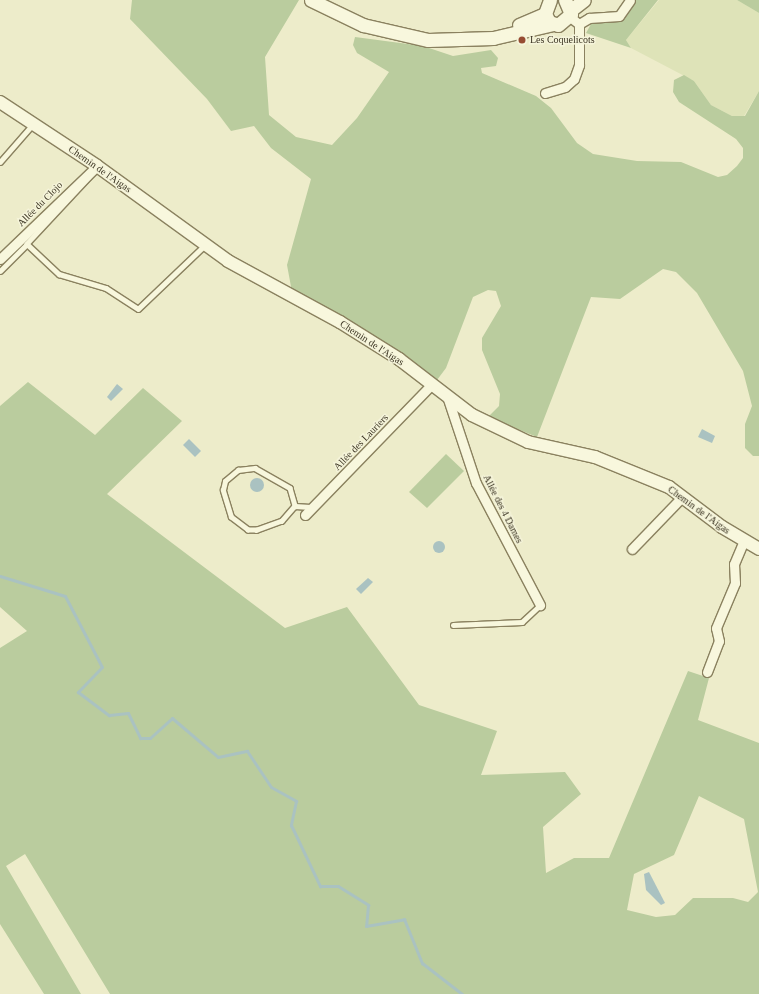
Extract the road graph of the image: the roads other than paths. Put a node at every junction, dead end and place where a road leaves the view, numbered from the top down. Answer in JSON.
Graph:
{"nodes":[{"id":1,"x":311,"y":0,"type":"edge"},
{"id":2,"x":325,"y":0,"type":"edge"},
{"id":3,"x":550,"y":0,"type":"edge"},
{"id":4,"x":584,"y":0,"type":"edge"},
{"id":5,"x":630,"y":0,"type":"edge"},
{"id":6,"x":571,"y":13,"type":"edge"},
{"id":7,"x":549,"y":19,"type":"junction"},
{"id":8,"x":545,"y":93,"type":"dead end"},
{"id":9,"x":0,"y":102,"type":"edge"},
{"id":10,"x":34,"y":123,"type":"junction"},
{"id":11,"x":0,"y":162,"type":"edge"},
{"id":12,"x":97,"y":166,"type":"junction"},
{"id":13,"x":27,"y":244,"type":"junction"},
{"id":14,"x":205,"y":244,"type":"junction"},
{"id":15,"x":0,"y":259,"type":"edge"},
{"id":16,"x":0,"y":271,"type":"edge"},
{"id":17,"x":432,"y":384,"type":"junction"},
{"id":18,"x":447,"y":396,"type":"junction"},
{"id":19,"x":682,"y":497,"type":"junction"},
{"id":20,"x":295,"y":506,"type":"junction"},
{"id":21,"x":313,"y":506,"type":"junction"},
{"id":22,"x":305,"y":515,"type":"dead end"},
{"id":23,"x":744,"y":540,"type":"junction"},
{"id":24,"x":632,"y":549,"type":"dead end"},
{"id":25,"x":759,"y":549,"type":"edge"},
{"id":26,"x":540,"y":605,"type":"joint"},
{"id":27,"x":453,"y":625,"type":"dead end"},
{"id":28,"x":708,"y":672,"type":"dead end"}],
"edges":[{"from":1,"to":7,"type":"main road"},
{"from":2,"to":7,"type":"main road"},
{"from":3,"to":7,"type":"main road"},
{"from":4,"to":6,"type":"main road"},
{"from":5,"to":6,"type":"street"},
{"from":6,"to":7,"type":"main road"},
{"from":6,"to":8,"type":"street"},
{"from":9,"to":10,"type":"street","name":"Chemin de l'Aigas"},
{"from":10,"to":11,"type":"lane"},
{"from":10,"to":12,"type":"street","name":"Chemin de l'Aigas"},
{"from":12,"to":13,"type":"lane"},
{"from":12,"to":14,"type":"street","name":"Chemin de l'Aigas"},
{"from":12,"to":15,"type":"street","name":"Allée du Clojo"},
{"from":13,"to":14,"type":"lane"},
{"from":13,"to":16,"type":"lane"},
{"from":14,"to":17,"type":"street","name":"Chemin de l'Aigas"},
{"from":17,"to":18,"type":"street","name":"Chemin de l'Aigas"},
{"from":17,"to":21,"type":"street","name":"Allée des Lauriers"},
{"from":18,"to":19,"type":"street","name":"Chemin de l'Aigas"},
{"from":18,"to":26,"type":"street","name":"Allée des 4 Dames"},
{"from":19,"to":23,"type":"street","name":"Chemin de l'Aigas"},
{"from":19,"to":24,"type":"street"},
{"from":20,"to":20,"type":"lane"},
{"from":20,"to":21,"type":"lane"},
{"from":21,"to":22,"type":"street","name":"Allée des Lauriers"},
{"from":23,"to":25,"type":"street","name":"Chemin de l'Aigas"},
{"from":23,"to":28,"type":"street"},
{"from":26,"to":27,"type":"lane"}]}
